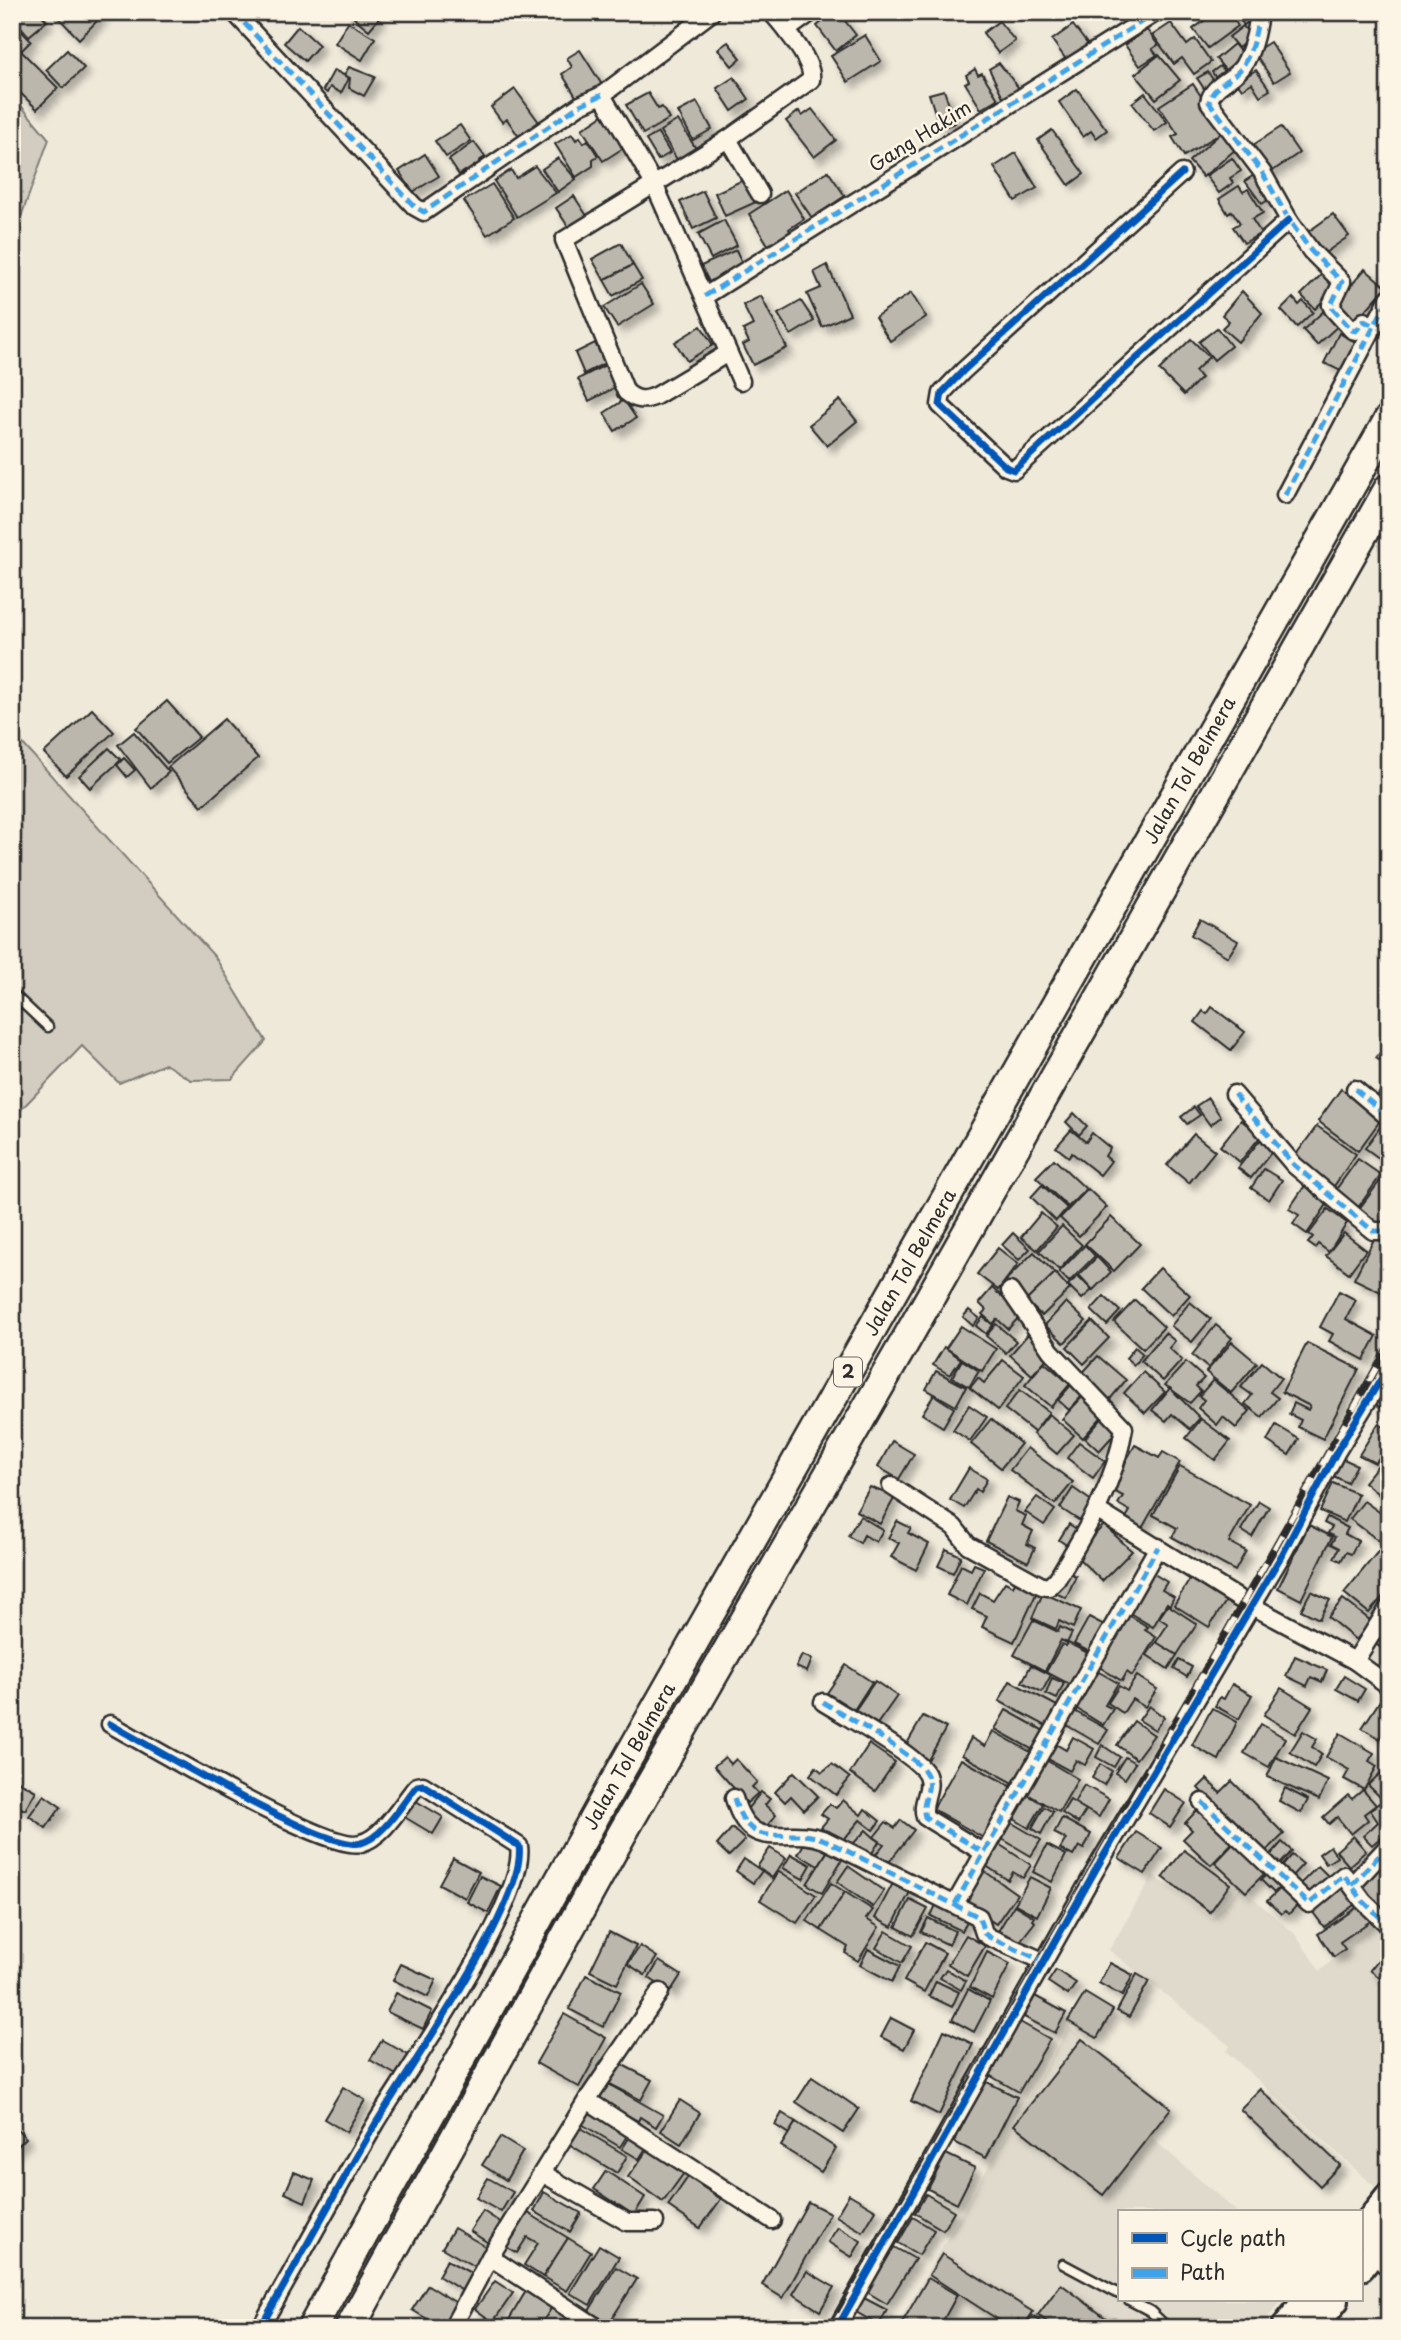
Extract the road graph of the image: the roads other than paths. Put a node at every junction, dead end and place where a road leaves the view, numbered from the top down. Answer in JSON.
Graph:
{"nodes":[{"id":1,"x":234,"y":12,"type":"edge"},
{"id":2,"x":712,"y":12,"type":"edge"},
{"id":3,"x":771,"y":12,"type":"edge"},
{"id":4,"x":812,"y":12,"type":"edge"},
{"id":5,"x":1157,"y":12,"type":"edge"},
{"id":6,"x":1259,"y":12,"type":"edge"},
{"id":7,"x":787,"y":30,"type":"junction"},
{"id":8,"x":602,"y":95,"type":"junction"},
{"id":9,"x":728,"y":139,"type":"junction"},
{"id":10,"x":1182,"y":173,"type":"dead end"},
{"id":11,"x":655,"y":186,"type":"junction"},
{"id":12,"x":760,"y":194,"type":"dead end"},
{"id":13,"x":1289,"y":220,"type":"junction"},
{"id":14,"x":705,"y":296,"type":"junction"},
{"id":15,"x":1389,"y":298,"type":"edge"},
{"id":16,"x":1374,"y":326,"type":"junction"},
{"id":17,"x":728,"y":353,"type":"junction"},
{"id":18,"x":741,"y":381,"type":"dead end"},
{"id":19,"x":1389,"y":419,"type":"edge"},
{"id":20,"x":1389,"y":488,"type":"edge"},
{"id":21,"x":1285,"y":495,"type":"dead end"},
{"id":22,"x":12,"y":993,"type":"edge"},
{"id":23,"x":48,"y":1027,"type":"dead end"},
{"id":24,"x":1355,"y":1089,"type":"dead end"},
{"id":25,"x":1234,"y":1094,"type":"dead end"},
{"id":26,"x":1389,"y":1118,"type":"edge"},
{"id":27,"x":1389,"y":1231,"type":"edge"},
{"id":28,"x":1010,"y":1291,"type":"dead end"},
{"id":29,"x":1389,"y":1366,"type":"edge"},
{"id":30,"x":891,"y":1486,"type":"dead end"},
{"id":31,"x":1098,"y":1511,"type":"junction"},
{"id":32,"x":1158,"y":1547,"type":"junction"},
{"id":33,"x":1251,"y":1606,"type":"junction"},
{"id":34,"x":1389,"y":1607,"type":"edge"},
{"id":35,"x":1355,"y":1661,"type":"junction"},
{"id":36,"x":1389,"y":1686,"type":"edge"},
{"id":37,"x":824,"y":1702,"type":"dead end"},
{"id":38,"x":110,"y":1724,"type":"dead end"},
{"id":39,"x":734,"y":1798,"type":"dead end"},
{"id":40,"x":1202,"y":1802,"type":"dead end"},
{"id":41,"x":1389,"y":1845,"type":"edge"},
{"id":42,"x":984,"y":1853,"type":"junction"},
{"id":43,"x":1352,"y":1885,"type":"junction"},
{"id":44,"x":955,"y":1904,"type":"junction"},
{"id":45,"x":1389,"y":1926,"type":"edge"},
{"id":46,"x":1044,"y":1961,"type":"junction"},
{"id":47,"x":660,"y":1992,"type":"dead end"},
{"id":48,"x":587,"y":2100,"type":"junction"},
{"id":49,"x":542,"y":2173,"type":"junction"},
{"id":50,"x":1389,"y":2197,"type":"edge"},
{"id":51,"x":772,"y":2220,"type":"dead end"},
{"id":52,"x":655,"y":2222,"type":"dead end"},
{"id":53,"x":1389,"y":2231,"type":"edge"},
{"id":54,"x":1364,"y":2251,"type":"edge"},
{"id":55,"x":491,"y":2257,"type":"junction"},
{"id":56,"x":1063,"y":2264,"type":"dead end"},
{"id":57,"x":1389,"y":2274,"type":"edge"},
{"id":58,"x":1118,"y":2293,"type":"edge"},
{"id":59,"x":1133,"y":2302,"type":"edge"},
{"id":60,"x":1305,"y":2302,"type":"edge"},
{"id":61,"x":1333,"y":2302,"type":"edge"},
{"id":62,"x":260,"y":2328,"type":"edge"},
{"id":63,"x":312,"y":2328,"type":"edge"},
{"id":64,"x":350,"y":2328,"type":"edge"},
{"id":65,"x":452,"y":2328,"type":"edge"},
{"id":66,"x":598,"y":2328,"type":"edge"},
{"id":67,"x":837,"y":2328,"type":"edge"},
{"id":68,"x":1168,"y":2328,"type":"edge"},
{"id":69,"x":1285,"y":2328,"type":"edge"},
{"id":70,"x":1313,"y":2328,"type":"edge"}],
"edges":[{"from":1,"to":8,"type":"street"},
{"from":2,"to":8,"type":"street"},
{"from":3,"to":7,"type":"street"},
{"from":4,"to":7,"type":"street"},
{"from":5,"to":14,"type":"street","name":"Gang Hakim"},
{"from":6,"to":13,"type":"street"},
{"from":7,"to":9,"type":"street"},
{"from":8,"to":11,"type":"street"},
{"from":9,"to":11,"type":"street"},
{"from":9,"to":12,"type":"street"},
{"from":10,"to":13,"type":"street"},
{"from":11,"to":14,"type":"street"},
{"from":11,"to":17,"type":"street"},
{"from":13,"to":16,"type":"street"},
{"from":14,"to":17,"type":"street"},
{"from":15,"to":16,"type":"street"},
{"from":16,"to":21,"type":"street"},
{"from":17,"to":18,"type":"street"},
{"from":19,"to":63,"type":"highway","name":"Jalan Tol Belmera","number":"2"},
{"from":20,"to":64,"type":"highway","name":"Jalan Tol Belmera","number":"2"},
{"from":22,"to":23,"type":"lane"},
{"from":24,"to":26,"type":"street"},
{"from":25,"to":27,"type":"street"},
{"from":28,"to":31,"type":"street"},
{"from":29,"to":33,"type":"street"},
{"from":30,"to":31,"type":"street"},
{"from":31,"to":32,"type":"street"},
{"from":32,"to":33,"type":"street"},
{"from":32,"to":42,"type":"street"},
{"from":33,"to":35,"type":"street"},
{"from":33,"to":46,"type":"street"},
{"from":34,"to":35,"type":"street"},
{"from":35,"to":36,"type":"street"},
{"from":37,"to":42,"type":"street"},
{"from":38,"to":62,"type":"street"},
{"from":39,"to":44,"type":"street"},
{"from":40,"to":43,"type":"street"},
{"from":41,"to":43,"type":"street"},
{"from":42,"to":44,"type":"street"},
{"from":43,"to":45,"type":"street"},
{"from":44,"to":46,"type":"street"},
{"from":46,"to":67,"type":"street"},
{"from":47,"to":48,"type":"street"},
{"from":48,"to":49,"type":"street"},
{"from":48,"to":51,"type":"street"},
{"from":49,"to":52,"type":"street"},
{"from":49,"to":55,"type":"street"},
{"from":50,"to":54,"type":"highway"},
{"from":53,"to":54,"type":"highway"},
{"from":54,"to":57,"type":"lane"},
{"from":55,"to":65,"type":"street"},
{"from":55,"to":66,"type":"street"},
{"from":56,"to":58,"type":"lane"},
{"from":59,"to":68,"type":"lane"},
{"from":60,"to":69,"type":"highway"},
{"from":61,"to":70,"type":"highway"}]}
